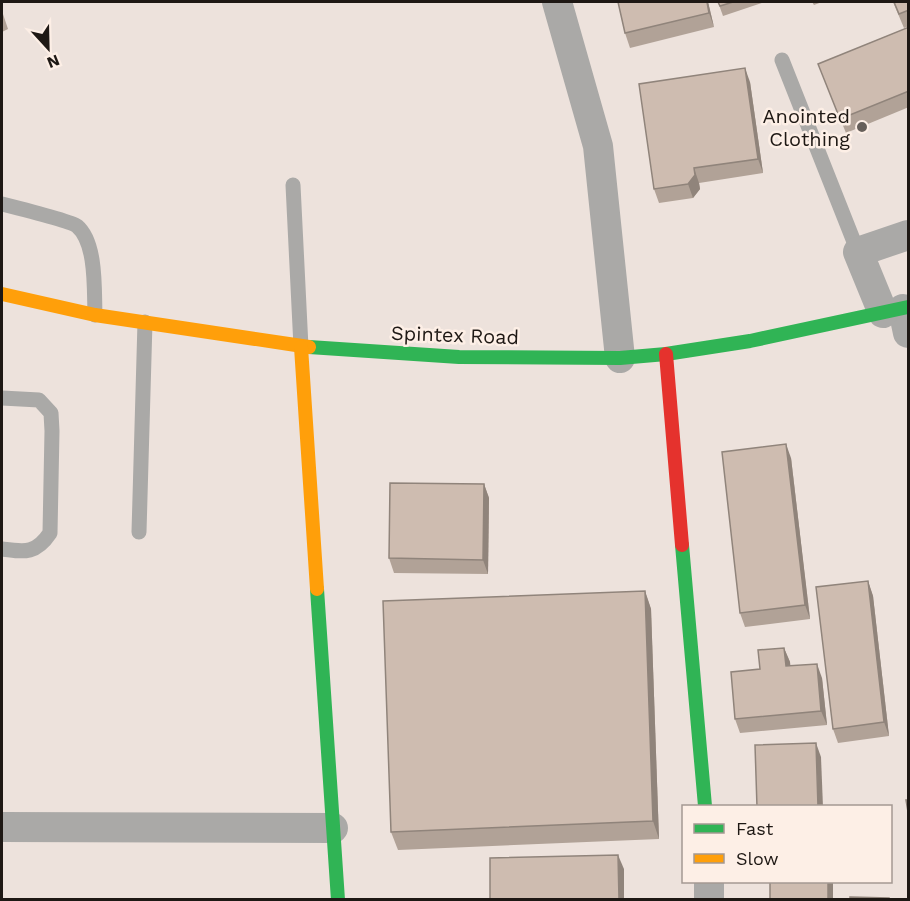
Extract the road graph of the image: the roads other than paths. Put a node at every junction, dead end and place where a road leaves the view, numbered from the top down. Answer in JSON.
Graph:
{"nodes":[{"id":1,"x":556,"y":2,"type":"edge"},
{"id":2,"x":782,"y":60,"type":"dead end"},
{"id":3,"x":293,"y":185,"type":"dead end"},
{"id":4,"x":2,"y":204,"type":"edge"},
{"id":5,"x":909,"y":235,"type":"edge"},
{"id":6,"x":858,"y":252,"type":"junction"},
{"id":7,"x":2,"y":294,"type":"edge"},
{"id":8,"x":95,"y":315,"type":"junction"},
{"id":9,"x":901,"y":315,"type":"edge"},
{"id":10,"x":145,"y":322,"type":"junction"},
{"id":11,"x":301,"y":348,"type":"junction"},
{"id":12,"x":666,"y":354,"type":"junction"},
{"id":13,"x":620,"y":358,"type":"junction"},
{"id":14,"x":2,"y":398,"type":"edge"},
{"id":15,"x":139,"y":532,"type":"dead end"},
{"id":16,"x":2,"y":549,"type":"edge"},
{"id":17,"x":705,"y":805,"type":"edge"},
{"id":18,"x":2,"y":827,"type":"edge"},
{"id":19,"x":333,"y":828,"type":"junction"},
{"id":20,"x":709,"y":883,"type":"edge"},
{"id":21,"x":338,"y":900,"type":"edge"},
{"id":22,"x":709,"y":900,"type":"edge"}],
"edges":[{"from":1,"to":13,"type":"street"},
{"from":2,"to":6,"type":"lane"},
{"from":3,"to":11,"type":"lane"},
{"from":4,"to":8,"type":"lane"},
{"from":5,"to":6,"type":"street"},
{"from":6,"to":9,"type":"street"},
{"from":7,"to":8,"type":"street","name":"Spintex Road"},
{"from":8,"to":10,"type":"street","name":"Spintex Road"},
{"from":9,"to":12,"type":"street","name":"Spintex Road"},
{"from":10,"to":11,"type":"street","name":"Spintex Road"},
{"from":10,"to":15,"type":"lane"},
{"from":11,"to":13,"type":"street","name":"Spintex Road"},
{"from":11,"to":19,"type":"street"},
{"from":12,"to":13,"type":"street","name":"Spintex Road"},
{"from":12,"to":17,"type":"street"},
{"from":14,"to":16,"type":"lane"},
{"from":18,"to":19,"type":"street"},
{"from":19,"to":21,"type":"street"},
{"from":20,"to":22,"type":"street"}]}
